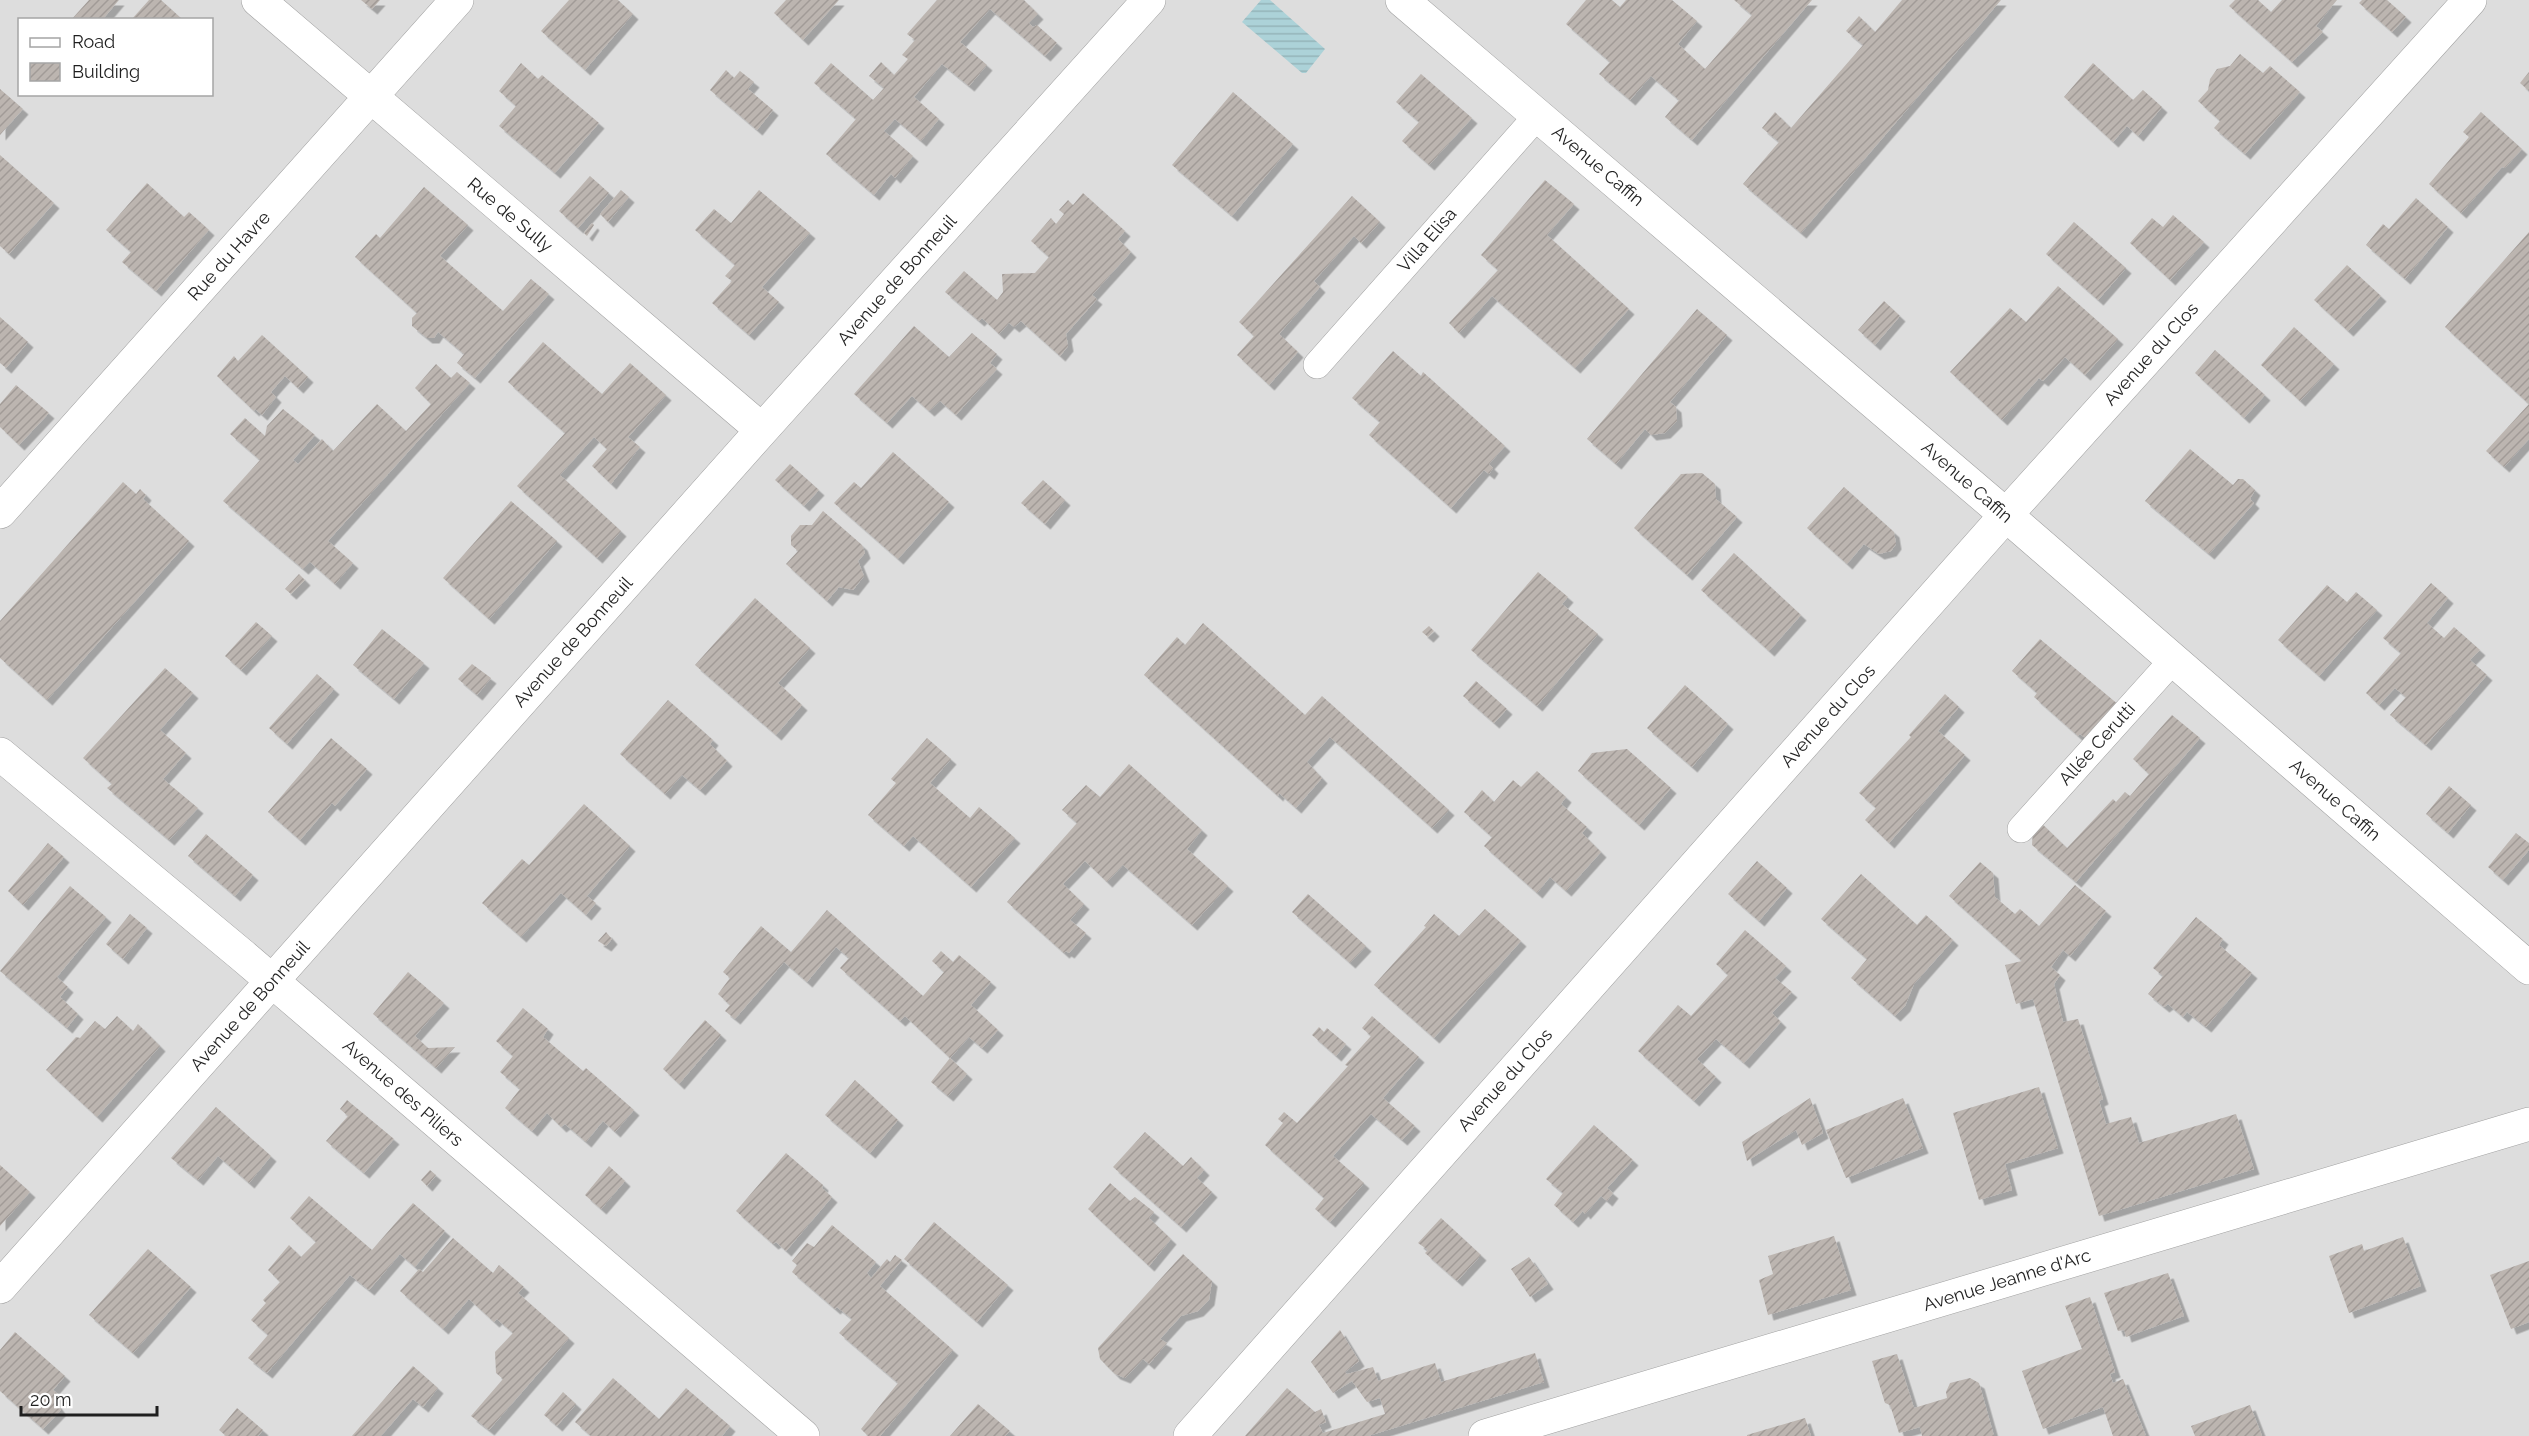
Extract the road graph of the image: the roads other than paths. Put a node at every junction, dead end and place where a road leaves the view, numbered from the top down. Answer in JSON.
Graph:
{"nodes":[{"id":1,"x":258,"y":0,"type":"edge"},
{"id":2,"x":457,"y":0,"type":"edge"},
{"id":3,"x":1149,"y":0,"type":"edge"},
{"id":4,"x":1402,"y":0,"type":"edge"},
{"id":5,"x":2470,"y":0,"type":"edge"},
{"id":6,"x":371,"y":97,"type":"junction"},
{"id":7,"x":1538,"y":115,"type":"junction"},
{"id":8,"x":1317,"y":365,"type":"dead end"},
{"id":9,"x":762,"y":430,"type":"junction"},
{"id":10,"x":0,"y":512,"type":"edge"},
{"id":11,"x":2006,"y":515,"type":"junction"},
{"id":12,"x":2174,"y":660,"type":"junction"},
{"id":13,"x":0,"y":754,"type":"edge"},
{"id":14,"x":2021,"y":829,"type":"dead end"},
{"id":15,"x":2529,"y":968,"type":"edge"},
{"id":16,"x":272,"y":982,"type":"junction"},
{"id":17,"x":2529,"y":1124,"type":"edge"},
{"id":18,"x":0,"y":1287,"type":"edge"},
{"id":19,"x":803,"y":1436,"type":"edge"},
{"id":20,"x":1190,"y":1436,"type":"edge"},
{"id":21,"x":1485,"y":1436,"type":"edge"}],
"edges":[{"from":1,"to":6,"type":"street","name":"Rue de Sully"},
{"from":2,"to":6,"type":"street","name":"Rue du Havre"},
{"from":3,"to":9,"type":"street","name":"Avenue de Bonneuil"},
{"from":4,"to":7,"type":"street","name":"Avenue Caffin"},
{"from":5,"to":11,"type":"street","name":"Avenue du Clos"},
{"from":6,"to":9,"type":"street","name":"Rue de Sully"},
{"from":6,"to":10,"type":"street","name":"Rue du Havre"},
{"from":7,"to":8,"type":"lane","name":"Villa Elisa"},
{"from":7,"to":11,"type":"street","name":"Avenue Caffin"},
{"from":9,"to":16,"type":"street","name":"Avenue de Bonneuil"},
{"from":11,"to":12,"type":"street","name":"Avenue Caffin"},
{"from":11,"to":20,"type":"street","name":"Avenue du Clos"},
{"from":12,"to":14,"type":"lane","name":"Allée Cerutti"},
{"from":12,"to":15,"type":"street","name":"Avenue Caffin"},
{"from":13,"to":16,"type":"street","name":"Avenue des Piliers"},
{"from":16,"to":18,"type":"street","name":"Avenue de Bonneuil"},
{"from":16,"to":19,"type":"street","name":"Avenue des Piliers"},
{"from":17,"to":21,"type":"street","name":"Avenue Jeanne d'Arc"}]}
